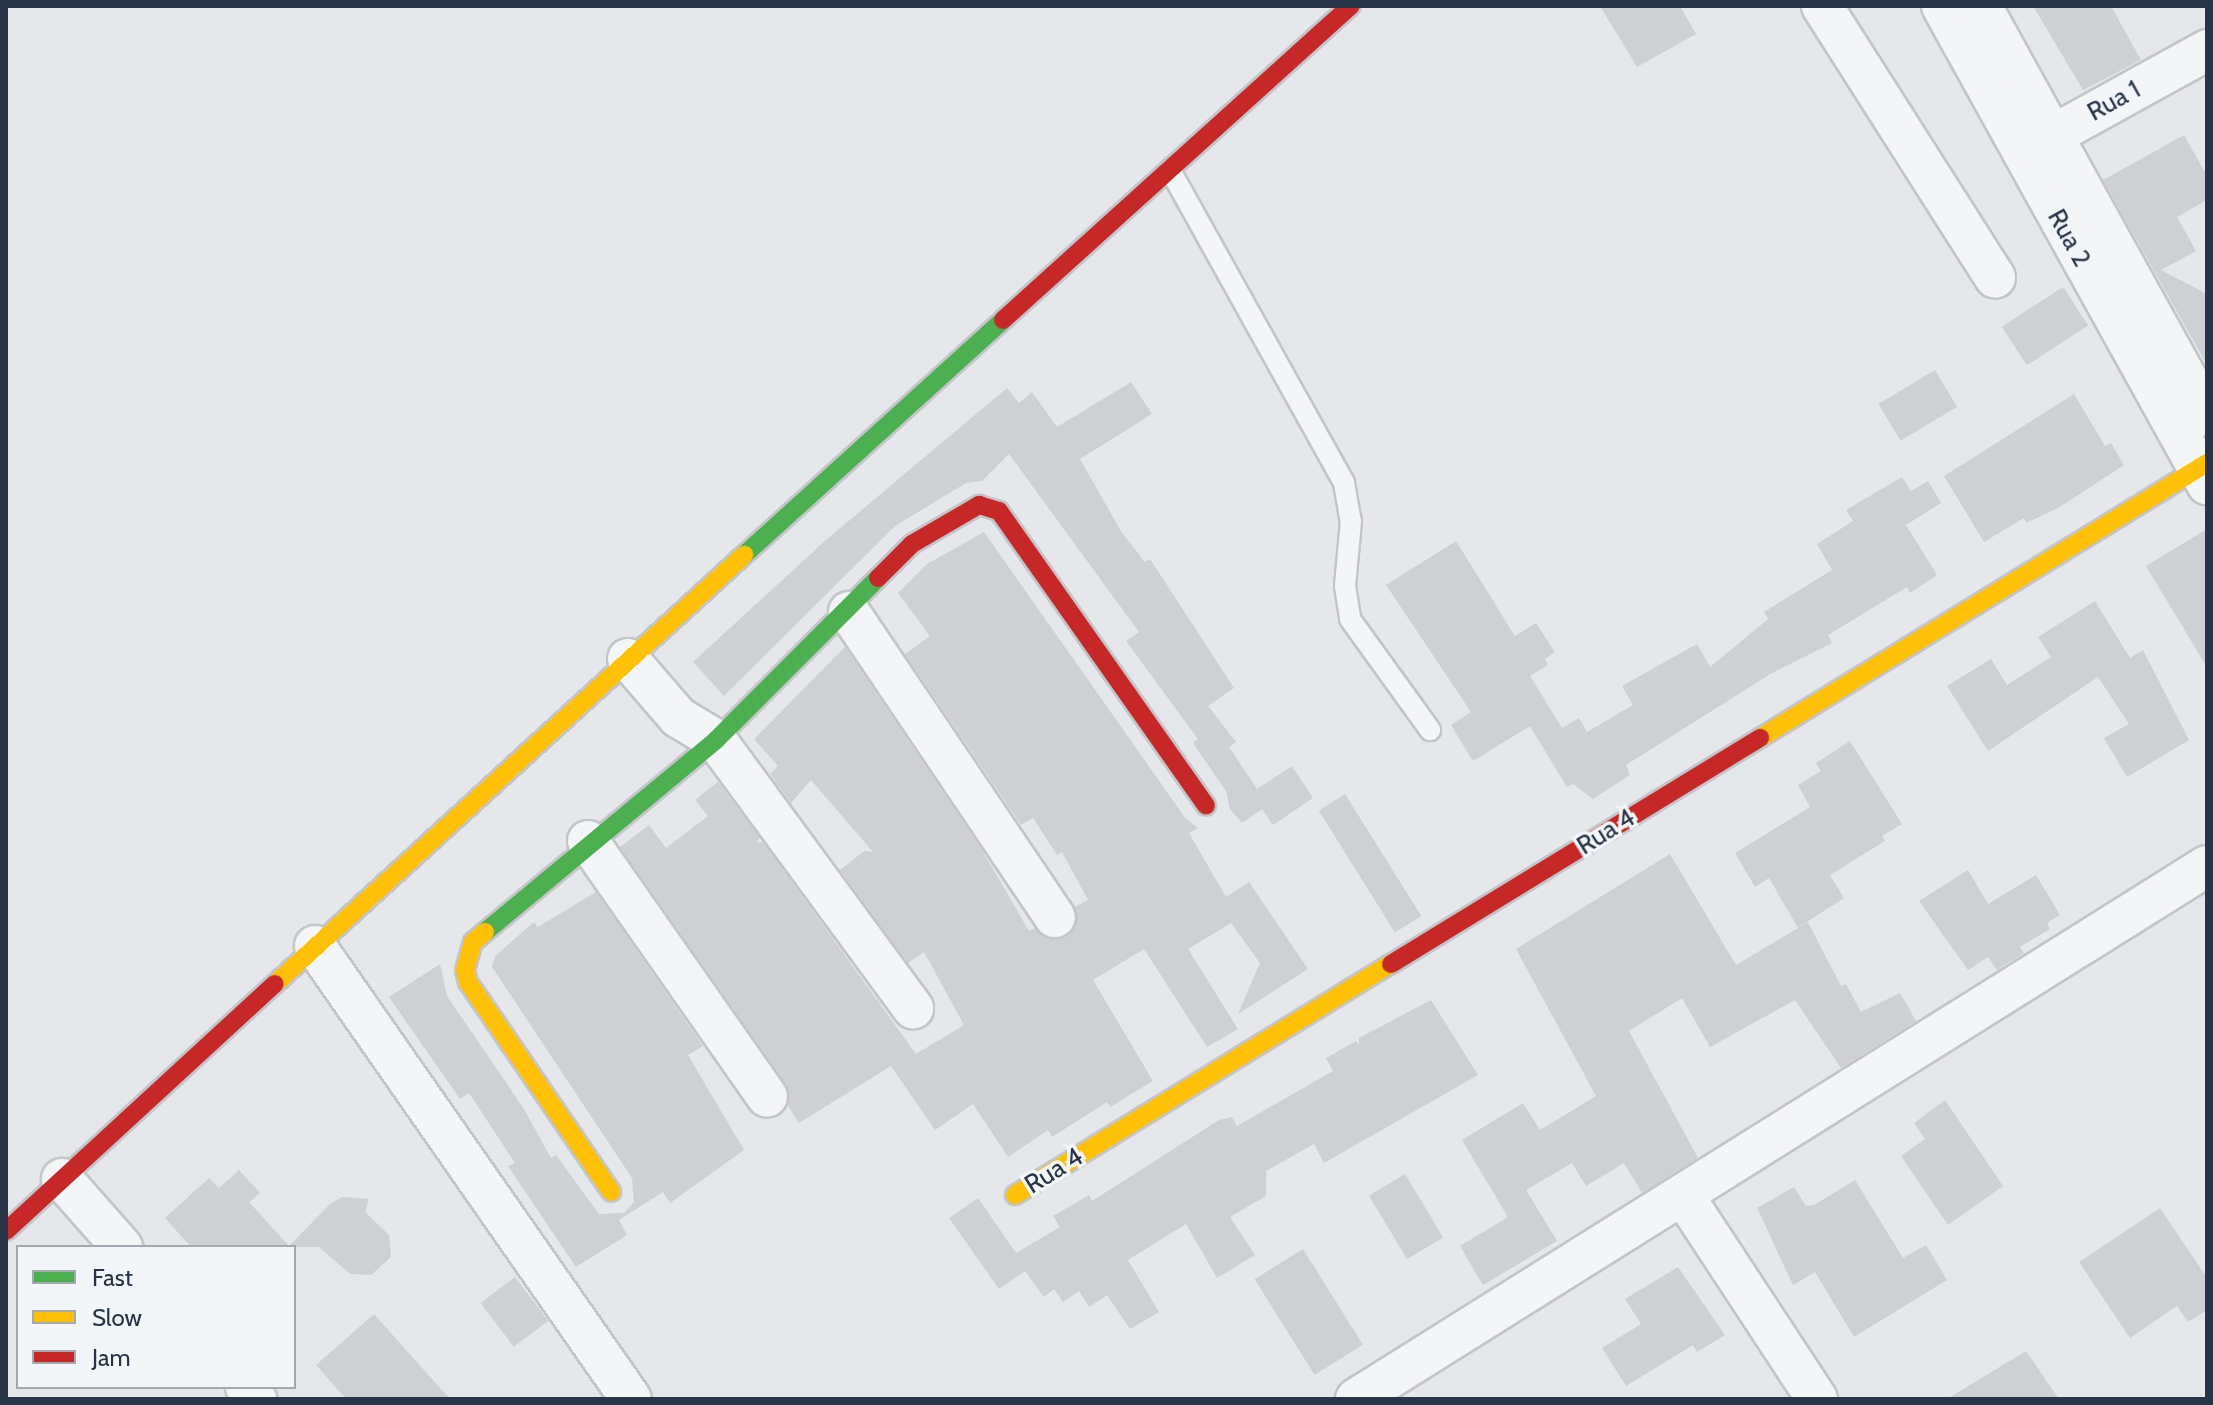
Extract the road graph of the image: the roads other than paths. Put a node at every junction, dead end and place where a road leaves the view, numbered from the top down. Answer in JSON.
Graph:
{"nodes":[{"id":1,"x":1351,"y":6,"type":"edge"},
{"id":2,"x":1822,"y":6,"type":"edge"},
{"id":3,"x":1942,"y":6,"type":"edge"},
{"id":4,"x":1981,"y":6,"type":"edge"},
{"id":5,"x":2207,"y":50,"type":"edge"},
{"id":6,"x":2036,"y":145,"type":"junction"},
{"id":7,"x":1170,"y":170,"type":"junction"},
{"id":8,"x":1995,"y":278,"type":"dead end"},
{"id":9,"x":2119,"y":293,"type":"junction"},
{"id":10,"x":2207,"y":416,"type":"edge"},
{"id":11,"x":2204,"y":472,"type":"edge"},
{"id":12,"x":849,"y":612,"type":"junction"},
{"id":13,"x":628,"y":659,"type":"junction"},
{"id":14,"x":1430,"y":730,"type":"dead end"},
{"id":15,"x":716,"y":740,"type":"junction"},
{"id":16,"x":1206,"y":805,"type":"dead end"},
{"id":17,"x":588,"y":841,"type":"junction"},
{"id":18,"x":2207,"y":866,"type":"edge"},
{"id":19,"x":1055,"y":917,"type":"dead end"},
{"id":20,"x":315,"y":946,"type":"junction"},
{"id":21,"x":913,"y":1008,"type":"dead end"},
{"id":22,"x":767,"y":1097,"type":"dead end"},
{"id":23,"x":62,"y":1179,"type":"junction"},
{"id":24,"x":611,"y":1192,"type":"dead end"},
{"id":25,"x":1015,"y":1195,"type":"dead end"},
{"id":26,"x":1683,"y":1195,"type":"junction"},
{"id":27,"x":6,"y":1231,"type":"edge"},
{"id":28,"x":120,"y":1245,"type":"edge"},
{"id":29,"x":631,"y":1399,"type":"edge"},
{"id":30,"x":1356,"y":1399,"type":"edge"},
{"id":31,"x":1817,"y":1399,"type":"edge"}],
"edges":[{"from":1,"to":7,"type":"street"},
{"from":2,"to":8,"type":"street"},
{"from":3,"to":6,"type":"street","name":"Rua 2"},
{"from":4,"to":6,"type":"street","name":"Rua 2"},
{"from":5,"to":6,"type":"street","name":"Rua 1"},
{"from":6,"to":9,"type":"street","name":"Rua 2"},
{"from":7,"to":13,"type":"street"},
{"from":7,"to":14,"type":"lane"},
{"from":9,"to":10,"type":"street","name":"Rua 2"},
{"from":9,"to":11,"type":"street","name":"Rua 2"},
{"from":11,"to":25,"type":"street","name":"Rua 4"},
{"from":12,"to":15,"type":"street"},
{"from":12,"to":16,"type":"street"},
{"from":12,"to":19,"type":"street"},
{"from":13,"to":15,"type":"street"},
{"from":13,"to":20,"type":"street"},
{"from":15,"to":17,"type":"street"},
{"from":15,"to":21,"type":"street"},
{"from":17,"to":22,"type":"street"},
{"from":17,"to":24,"type":"street"},
{"from":18,"to":26,"type":"street"},
{"from":20,"to":23,"type":"street"},
{"from":20,"to":29,"type":"street"},
{"from":23,"to":27,"type":"street"},
{"from":23,"to":28,"type":"street"},
{"from":26,"to":30,"type":"street"},
{"from":26,"to":31,"type":"street"}]}
